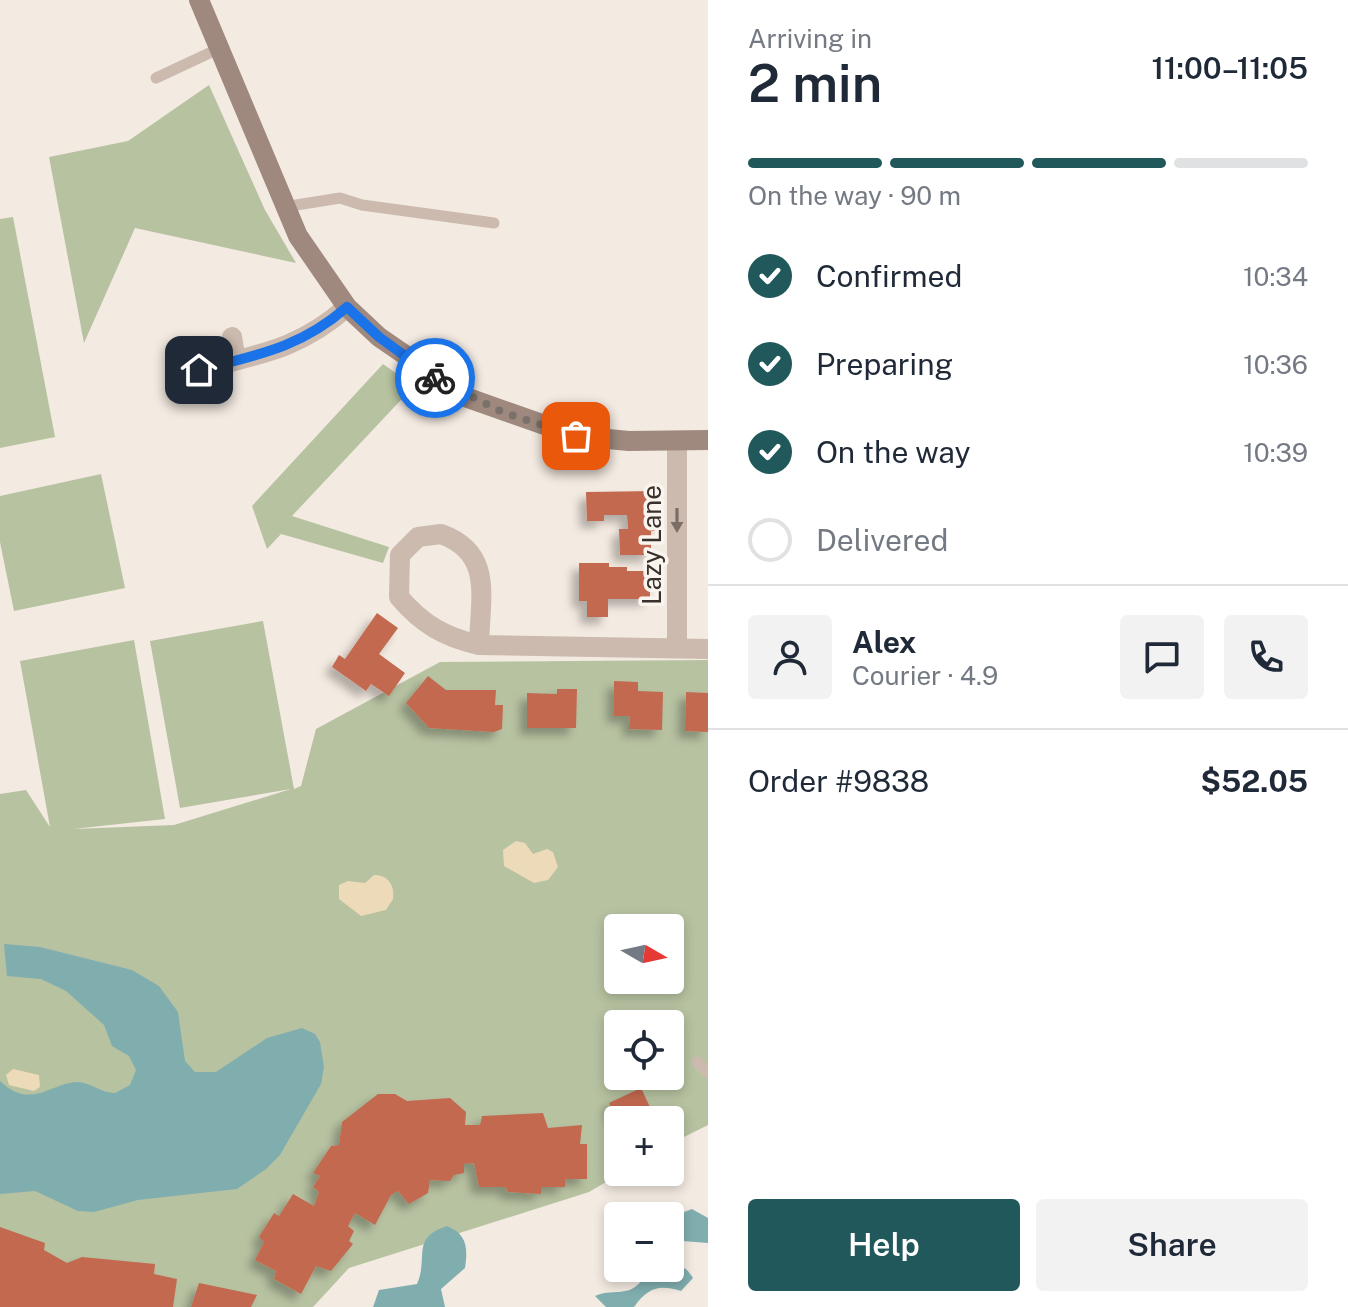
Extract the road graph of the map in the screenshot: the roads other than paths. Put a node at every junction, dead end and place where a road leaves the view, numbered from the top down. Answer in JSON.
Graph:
{"nodes":[{"id":1,"x":199,"y":0,"type":"edge"},
{"id":2,"x":218,"y":49,"type":"junction"},
{"id":3,"x":156,"y":78,"type":"dead end"},
{"id":4,"x":284,"y":207,"type":"junction"},
{"id":5,"x":494,"y":223,"type":"dead end"},
{"id":6,"x":347,"y":307,"type":"junction"},
{"id":7,"x":232,"y":337,"type":"dead end"},
{"id":8,"x":236,"y":360,"type":"junction"},
{"id":9,"x":199,"y":370,"type":"dead end"},
{"id":10,"x":708,"y":440,"type":"edge"},
{"id":11,"x":677,"y":442,"type":"junction"},
{"id":12,"x":479,"y":645,"type":"junction"},
{"id":13,"x":677,"y":648,"type":"junction"},
{"id":14,"x":708,"y":649,"type":"edge"},
{"id":15,"x":697,"y":1062,"type":"dead end"},
{"id":16,"x":708,"y":1073,"type":"edge"}],
"edges":[{"from":1,"to":2,"type":"street"},
{"from":2,"to":3,"type":"lane"},
{"from":2,"to":4,"type":"street"},
{"from":4,"to":5,"type":"lane"},
{"from":4,"to":6,"type":"street"},
{"from":6,"to":8,"type":"street"},
{"from":6,"to":11,"type":"street"},
{"from":7,"to":8,"type":"street"},
{"from":8,"to":9,"type":"street"},
{"from":10,"to":11,"type":"street"},
{"from":11,"to":13,"type":"street","name":"Lazy Lane","one_way":true},
{"from":12,"to":12,"type":"street"},
{"from":12,"to":13,"type":"street"},
{"from":13,"to":14,"type":"street"},
{"from":15,"to":16,"type":"lane"}]}
